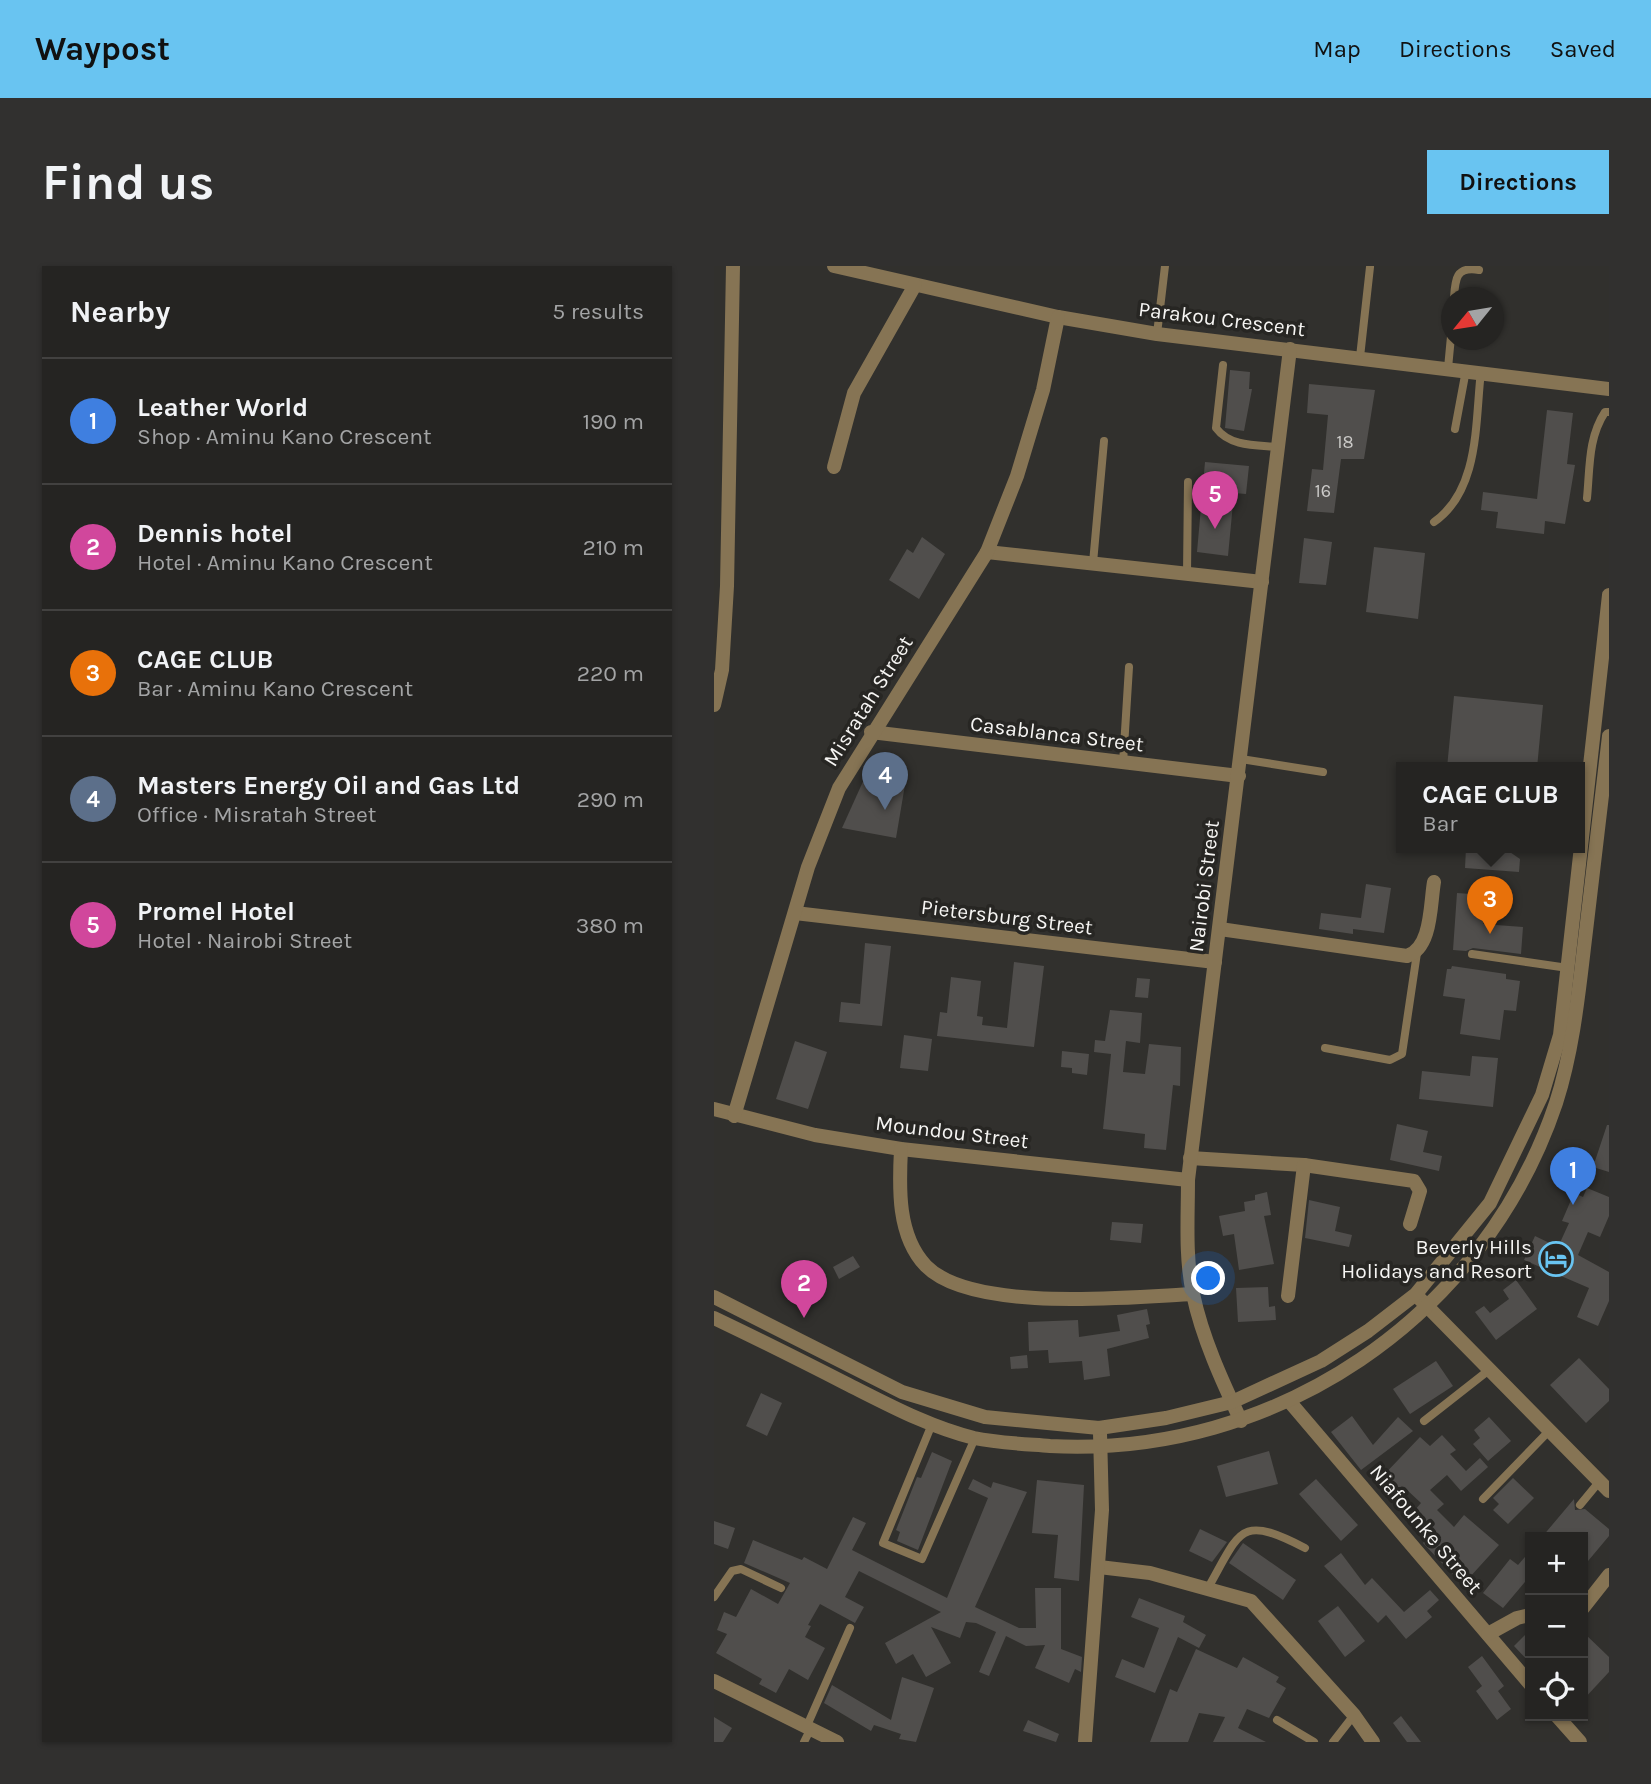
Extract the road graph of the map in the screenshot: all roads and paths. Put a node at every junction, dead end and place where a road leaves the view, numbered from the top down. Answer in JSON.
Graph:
{"nodes":[{"id":1,"x":733,"y":266,"type":"edge"},
{"id":2,"x":834,"y":266,"type":"edge"},
{"id":3,"x":1164,"y":266,"type":"edge"},
{"id":4,"x":1370,"y":267,"type":"edge"},
{"id":5,"x":1479,"y":270,"type":"dead end"},
{"id":6,"x":915,"y":285,"type":"junction"},
{"id":7,"x":1454,"y":287,"type":"edge"},
{"id":8,"x":1058,"y":317,"type":"junction"},
{"id":9,"x":1157,"y":334,"type":"junction"},
{"id":10,"x":1290,"y":349,"type":"junction"},
{"id":11,"x":1449,"y":350,"type":"edge"},
{"id":12,"x":1360,"y":357,"type":"junction"},
{"id":13,"x":1223,"y":365,"type":"dead end"},
{"id":14,"x":1448,"y":368,"type":"junction"},
{"id":15,"x":1474,"y":370,"type":"junction"},
{"id":16,"x":1609,"y":389,"type":"edge"},
{"id":17,"x":1609,"y":412,"type":"edge"},
{"id":18,"x":1455,"y":429,"type":"dead end"},
{"id":19,"x":1104,"y":441,"type":"dead end"},
{"id":20,"x":1278,"y":447,"type":"junction"},
{"id":21,"x":720,"y":457,"type":"edge"},
{"id":22,"x":834,"y":467,"type":"dead end"},
{"id":23,"x":1188,"y":482,"type":"dead end"},
{"id":24,"x":1587,"y":498,"type":"dead end"},
{"id":25,"x":1434,"y":522,"type":"dead end"},
{"id":26,"x":987,"y":552,"type":"junction"},
{"id":27,"x":1093,"y":563,"type":"junction"},
{"id":28,"x":1188,"y":574,"type":"junction"},
{"id":29,"x":1262,"y":582,"type":"junction"},
{"id":30,"x":1609,"y":595,"type":"edge"},
{"id":31,"x":1129,"y":667,"type":"dead end"},
{"id":32,"x":718,"y":669,"type":"edge"},
{"id":33,"x":714,"y":705,"type":"edge"},
{"id":34,"x":871,"y":732,"type":"junction"},
{"id":35,"x":1609,"y":736,"type":"edge"},
{"id":36,"x":1241,"y":759,"type":"junction"},
{"id":37,"x":1123,"y":763,"type":"junction"},
{"id":38,"x":1324,"y":772,"type":"dead end"},
{"id":39,"x":1239,"y":776,"type":"junction"},
{"id":40,"x":1585,"y":799,"type":"edge"},
{"id":41,"x":1585,"y":816,"type":"edge"},
{"id":42,"x":1604,"y":818,"type":"edge"},
{"id":43,"x":1579,"y":853,"type":"edge"},
{"id":44,"x":1434,"y":882,"type":"dead end"},
{"id":45,"x":794,"y":913,"type":"junction"},
{"id":46,"x":1220,"y":929,"type":"junction"},
{"id":47,"x":1417,"y":953,"type":"junction"},
{"id":48,"x":1472,"y":954,"type":"dead end"},
{"id":49,"x":1215,"y":962,"type":"junction"},
{"id":50,"x":1568,"y":968,"type":"junction"},
{"id":51,"x":1325,"y":1048,"type":"dead end"},
{"id":52,"x":714,"y":1109,"type":"edge"},
{"id":53,"x":734,"y":1116,"type":"junction"},
{"id":54,"x":901,"y":1149,"type":"junction"},
{"id":55,"x":1190,"y":1158,"type":"junction"},
{"id":56,"x":1304,"y":1165,"type":"junction"},
{"id":57,"x":1188,"y":1180,"type":"junction"},
{"id":58,"x":1410,"y":1224,"type":"dead end"},
{"id":59,"x":1193,"y":1294,"type":"junction"},
{"id":60,"x":1416,"y":1294,"type":"junction"},
{"id":61,"x":1288,"y":1296,"type":"dead end"},
{"id":62,"x":714,"y":1297,"type":"edge"},
{"id":63,"x":1429,"y":1308,"type":"junction"},
{"id":64,"x":715,"y":1322,"type":"edge"},
{"id":65,"x":1489,"y":1370,"type":"junction"},
{"id":66,"x":1289,"y":1401,"type":"junction"},
{"id":67,"x":1232,"y":1402,"type":"junction"},
{"id":68,"x":1424,"y":1420,"type":"dead end"},
{"id":69,"x":1241,"y":1421,"type":"junction"},
{"id":70,"x":932,"y":1424,"type":"junction"},
{"id":71,"x":1099,"y":1428,"type":"junction"},
{"id":72,"x":1548,"y":1432,"type":"junction"},
{"id":73,"x":975,"y":1438,"type":"junction"},
{"id":74,"x":1101,"y":1448,"type":"junction"},
{"id":75,"x":1604,"y":1486,"type":"edge"},
{"id":76,"x":1482,"y":1499,"type":"dead end"},
{"id":77,"x":1580,"y":1505,"type":"dead end"},
{"id":78,"x":1305,"y":1548,"type":"dead end"},
{"id":79,"x":1098,"y":1567,"type":"junction"},
{"id":80,"x":1609,"y":1575,"type":"edge"},
{"id":81,"x":781,"y":1588,"type":"dead end"},
{"id":82,"x":1208,"y":1588,"type":"junction"},
{"id":83,"x":714,"y":1597,"type":"edge"},
{"id":84,"x":1588,"y":1602,"type":"edge"},
{"id":85,"x":1525,"y":1616,"type":"edge"},
{"id":86,"x":850,"y":1628,"type":"dead end"},
{"id":87,"x":1488,"y":1634,"type":"junction"},
{"id":88,"x":1525,"y":1678,"type":"edge"},
{"id":89,"x":714,"y":1681,"type":"edge"},
{"id":90,"x":1354,"y":1715,"type":"junction"},
{"id":91,"x":1277,"y":1720,"type":"dead end"},
{"id":92,"x":1561,"y":1721,"type":"edge"},
{"id":93,"x":807,"y":1733,"type":"edge"},
{"id":94,"x":837,"y":1742,"type":"edge"},
{"id":95,"x":1085,"y":1742,"type":"edge"},
{"id":96,"x":1314,"y":1742,"type":"edge"},
{"id":97,"x":1333,"y":1742,"type":"edge"},
{"id":98,"x":1373,"y":1742,"type":"edge"},
{"id":99,"x":1580,"y":1742,"type":"edge"}],
"edges":[{"from":1,"to":21,"type":"street"},
{"from":2,"to":6,"type":"street","name":"Parakou Crescent"},
{"from":3,"to":9,"type":"lane"},
{"from":4,"to":12,"type":"lane"},
{"from":5,"to":7,"type":"lane"},
{"from":6,"to":8,"type":"street","name":"Parakou Crescent"},
{"from":6,"to":22,"type":"street"},
{"from":8,"to":9,"type":"street","name":"Parakou Crescent"},
{"from":8,"to":26,"type":"street","name":"Misratah Street"},
{"from":9,"to":10,"type":"street","name":"Parakou Crescent"},
{"from":10,"to":12,"type":"street","name":"Parakou Crescent"},
{"from":10,"to":20,"type":"street","name":"Nairobi Street"},
{"from":11,"to":14,"type":"lane"},
{"from":12,"to":14,"type":"street","name":"Parakou Crescent"},
{"from":13,"to":20,"type":"lane"},
{"from":14,"to":15,"type":"street","name":"Parakou Crescent"},
{"from":15,"to":16,"type":"street","name":"Parakou Crescent"},
{"from":15,"to":18,"type":"lane"},
{"from":15,"to":25,"type":"lane"},
{"from":17,"to":24,"type":"lane"},
{"from":19,"to":27,"type":"lane"},
{"from":20,"to":29,"type":"street","name":"Nairobi Street"},
{"from":21,"to":32,"type":"street"},
{"from":23,"to":28,"type":"lane"},
{"from":26,"to":27,"type":"street"},
{"from":26,"to":34,"type":"street","name":"Misratah Street"},
{"from":27,"to":28,"type":"street"},
{"from":28,"to":29,"type":"street"},
{"from":29,"to":36,"type":"street","name":"Nairobi Street"},
{"from":30,"to":40,"type":"street"},
{"from":31,"to":37,"type":"lane"},
{"from":32,"to":33,"type":"street"},
{"from":34,"to":37,"type":"street","name":"Casablanca Street"},
{"from":34,"to":45,"type":"street","name":"Misratah Street"},
{"from":35,"to":42,"type":"street"},
{"from":36,"to":38,"type":"lane"},
{"from":36,"to":39,"type":"street","name":"Nairobi Street"},
{"from":37,"to":39,"type":"street","name":"Casablanca Street"},
{"from":39,"to":46,"type":"street","name":"Nairobi Street"},
{"from":41,"to":42,"type":"street"},
{"from":42,"to":63,"type":"street"},
{"from":43,"to":50,"type":"street"},
{"from":44,"to":47,"type":"street"},
{"from":45,"to":49,"type":"street","name":"Pietersburg Street"},
{"from":45,"to":53,"type":"street","name":"Misratah Street"},
{"from":46,"to":47,"type":"street"},
{"from":46,"to":49,"type":"street","name":"Nairobi Street"},
{"from":47,"to":51,"type":"lane"},
{"from":48,"to":50,"type":"lane"},
{"from":49,"to":55,"type":"street","name":"Nairobi Street"},
{"from":50,"to":60,"type":"street"},
{"from":52,"to":53,"type":"street","name":"Moundou Street"},
{"from":53,"to":54,"type":"street","name":"Moundou Street"},
{"from":54,"to":57,"type":"street","name":"Moundou Street"},
{"from":54,"to":59,"type":"street"},
{"from":55,"to":56,"type":"street"},
{"from":55,"to":57,"type":"street","name":"Nairobi Street"},
{"from":56,"to":58,"type":"street"},
{"from":56,"to":61,"type":"street"},
{"from":57,"to":59,"type":"street","name":"Nairobi Street"},
{"from":59,"to":67,"type":"street","name":"Nairobi Street"},
{"from":60,"to":63,"type":"street"},
{"from":60,"to":67,"type":"street"},
{"from":62,"to":71,"type":"street"},
{"from":63,"to":65,"type":"street"},
{"from":63,"to":66,"type":"street"},
{"from":64,"to":70,"type":"street"},
{"from":65,"to":68,"type":"lane"},
{"from":65,"to":72,"type":"street"},
{"from":66,"to":69,"type":"street"},
{"from":66,"to":87,"type":"street","name":"Niafounke Street"},
{"from":67,"to":69,"type":"street","name":"Nairobi Street"},
{"from":67,"to":71,"type":"street"},
{"from":69,"to":74,"type":"street"},
{"from":70,"to":73,"type":"street"},
{"from":70,"to":73,"type":"lane"},
{"from":71,"to":74,"type":"street"},
{"from":72,"to":75,"type":"street"},
{"from":72,"to":76,"type":"lane"},
{"from":73,"to":74,"type":"street"},
{"from":74,"to":79,"type":"street"},
{"from":75,"to":77,"type":"lane"},
{"from":78,"to":82,"type":"lane"},
{"from":79,"to":82,"type":"street"},
{"from":79,"to":95,"type":"street"},
{"from":80,"to":84,"type":"street"},
{"from":81,"to":83,"type":"lane"},
{"from":82,"to":90,"type":"street"},
{"from":85,"to":87,"type":"street"},
{"from":86,"to":93,"type":"lane"},
{"from":87,"to":88,"type":"street","name":"Niafounke Street"},
{"from":89,"to":93,"type":"street"},
{"from":90,"to":97,"type":"lane"},
{"from":90,"to":98,"type":"street"},
{"from":91,"to":96,"type":"lane"},
{"from":92,"to":99,"type":"street"},
{"from":93,"to":94,"type":"street"}]}
